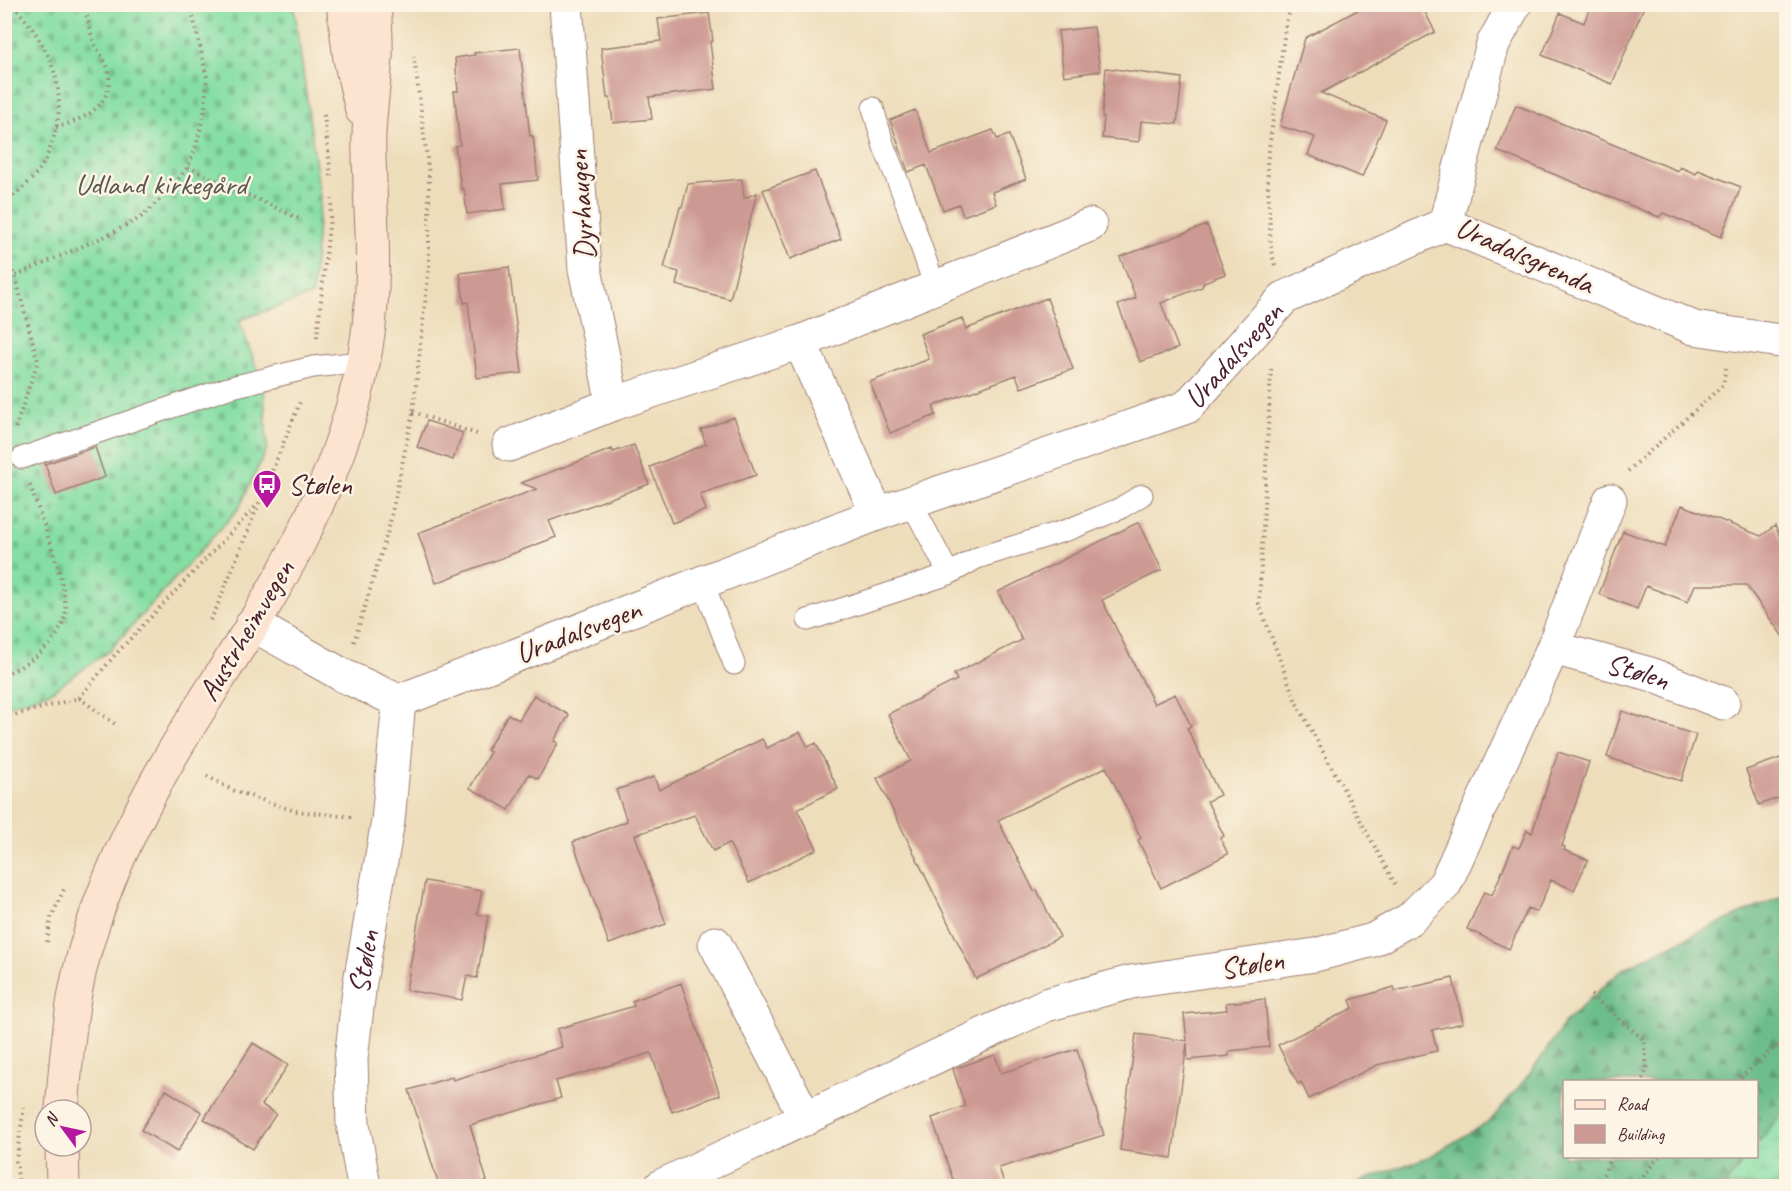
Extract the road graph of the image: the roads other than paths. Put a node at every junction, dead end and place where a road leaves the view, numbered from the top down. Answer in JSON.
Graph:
{"nodes":[{"id":1,"x":343,"y":4,"type":"edge"},
{"id":2,"x":374,"y":4,"type":"edge"},
{"id":3,"x":566,"y":4,"type":"edge"},
{"id":4,"x":1515,"y":4,"type":"edge"},
{"id":5,"x":873,"y":108,"type":"dead end"},
{"id":6,"x":368,"y":136,"type":"junction"},
{"id":7,"x":1445,"y":224,"type":"junction"},
{"id":8,"x":1090,"y":225,"type":"dead end"},
{"id":9,"x":935,"y":287,"type":"junction"},
{"id":10,"x":1786,"y":338,"type":"edge"},
{"id":11,"x":800,"y":342,"type":"junction"},
{"id":12,"x":362,"y":362,"type":"junction"},
{"id":13,"x":613,"y":404,"type":"junction"},
{"id":14,"x":509,"y":445,"type":"road end"},
{"id":15,"x":22,"y":458,"type":"dead end"},
{"id":16,"x":1142,"y":495,"type":"dead end"},
{"id":17,"x":1610,"y":500,"type":"road end"},
{"id":18,"x":911,"y":502,"type":"junction"},
{"id":19,"x":877,"y":514,"type":"junction"},
{"id":20,"x":949,"y":574,"type":"junction"},
{"id":21,"x":703,"y":582,"type":"junction"},
{"id":22,"x":808,"y":620,"type":"dead end"},
{"id":23,"x":252,"y":624,"type":"junction"},
{"id":24,"x":1553,"y":648,"type":"junction"},
{"id":25,"x":734,"y":664,"type":"dead end"},
{"id":26,"x":399,"y":701,"type":"junction"},
{"id":27,"x":1723,"y":703,"type":"dead end"},
{"id":28,"x":715,"y":943,"type":"dead end"},
{"id":29,"x":63,"y":1098,"type":"edge"},
{"id":30,"x":806,"y":1119,"type":"junction"},
{"id":31,"x":62,"y":1158,"type":"edge"},
{"id":32,"x":63,"y":1186,"type":"edge"},
{"id":33,"x":364,"y":1186,"type":"edge"},
{"id":34,"x":661,"y":1186,"type":"edge"}],
"edges":[{"from":1,"to":6,"type":"main road","name":"Austrheimvegen"},
{"from":2,"to":6,"type":"main road","name":"Austrheimvegen"},
{"from":3,"to":13,"type":"street","name":"Dyrhaugen"},
{"from":4,"to":7,"type":"street","name":"Uradalsgrenda"},
{"from":5,"to":9,"type":"lane"},
{"from":6,"to":12,"type":"main road","name":"Austrheimvegen"},
{"from":7,"to":10,"type":"street","name":"Uradalsgrenda"},
{"from":7,"to":18,"type":"street","name":"Uradalsvegen"},
{"from":8,"to":9,"type":"street"},
{"from":9,"to":11,"type":"street"},
{"from":11,"to":13,"type":"street"},
{"from":11,"to":19,"type":"street"},
{"from":12,"to":15,"type":"lane"},
{"from":12,"to":23,"type":"main road","name":"Austrheimvegen"},
{"from":13,"to":14,"type":"street"},
{"from":16,"to":20,"type":"lane"},
{"from":17,"to":24,"type":"street","name":"Stølen"},
{"from":18,"to":19,"type":"street","name":"Uradalsvegen"},
{"from":18,"to":20,"type":"lane"},
{"from":19,"to":21,"type":"street","name":"Uradalsvegen"},
{"from":20,"to":22,"type":"lane"},
{"from":21,"to":25,"type":"lane"},
{"from":21,"to":26,"type":"street","name":"Uradalsvegen"},
{"from":23,"to":26,"type":"street"},
{"from":23,"to":29,"type":"main road","name":"Austrheimvegen"},
{"from":24,"to":27,"type":"street","name":"Stølen"},
{"from":24,"to":30,"type":"street","name":"Stølen"},
{"from":26,"to":33,"type":"street","name":"Stølen"},
{"from":28,"to":30,"type":"street"},
{"from":30,"to":34,"type":"street","name":"Stølen"},
{"from":31,"to":32,"type":"main road"}]}
